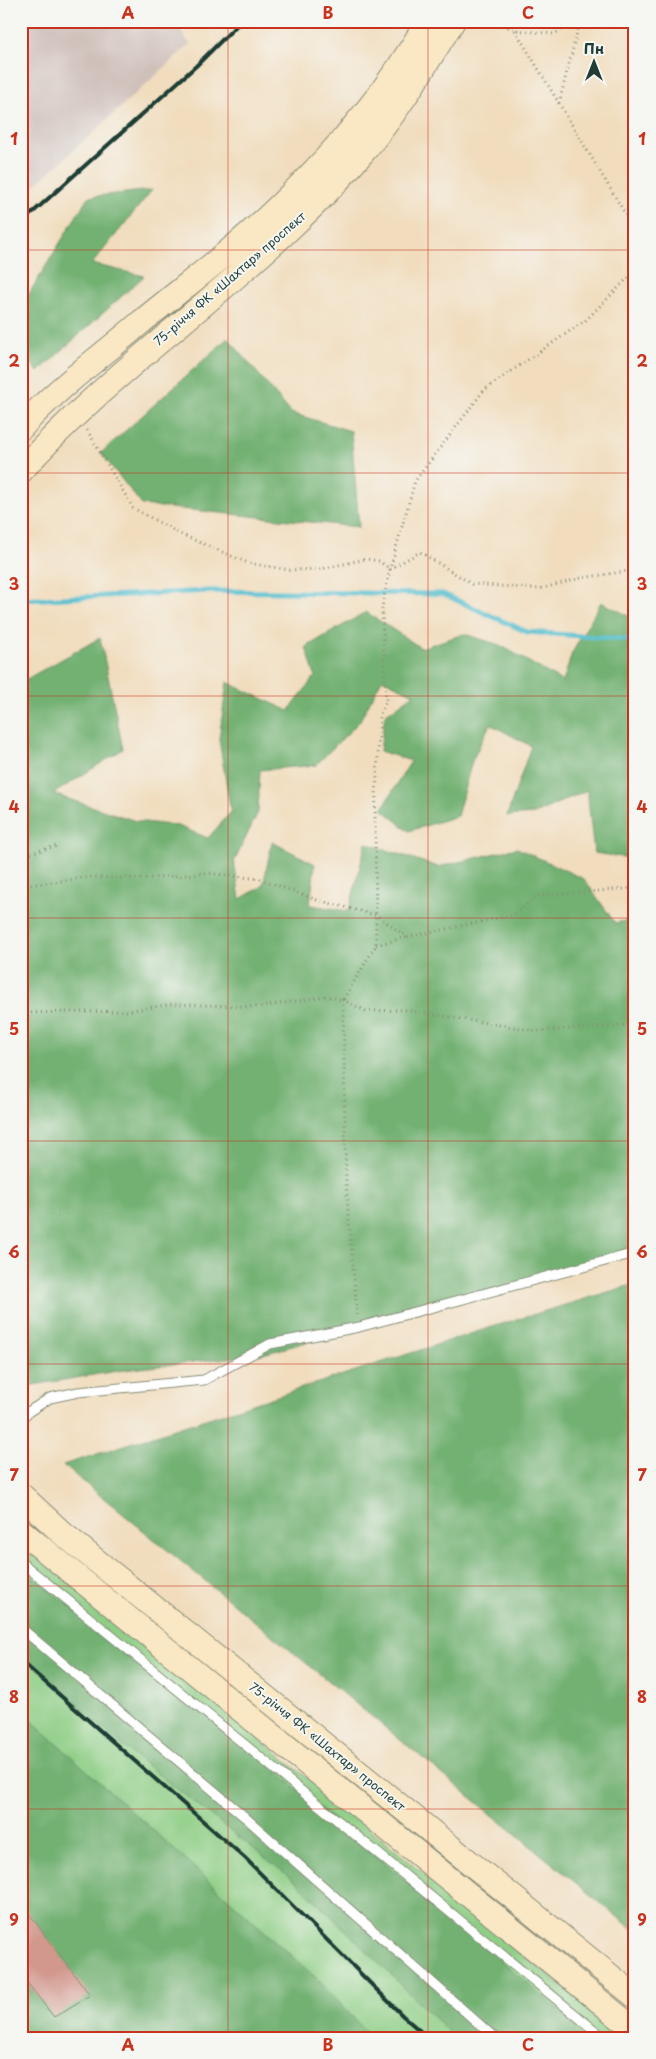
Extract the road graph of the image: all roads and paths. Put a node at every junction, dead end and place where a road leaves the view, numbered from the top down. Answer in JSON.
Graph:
{"nodes":[{"id":1,"x":428,"y":21,"type":"edge"},
{"id":2,"x":453,"y":21,"type":"edge"},
{"id":3,"x":494,"y":21,"type":"edge"},
{"id":4,"x":579,"y":21,"type":"edge"},
{"id":5,"x":515,"y":30,"type":"junction"},
{"id":6,"x":559,"y":104,"type":"junction"},
{"id":7,"x":635,"y":230,"type":"edge"},
{"id":8,"x":635,"y":272,"type":"edge"},
{"id":9,"x":84,"y":423,"type":"dead end"},
{"id":10,"x":21,"y":428,"type":"edge"},
{"id":11,"x":21,"y":471,"type":"edge"},
{"id":12,"x":390,"y":569,"type":"junction"},
{"id":13,"x":635,"y":570,"type":"edge"},
{"id":14,"x":56,"y":846,"type":"dead end"},
{"id":15,"x":21,"y":856,"type":"edge"},
{"id":16,"x":21,"y":886,"type":"edge"},
{"id":17,"x":635,"y":888,"type":"edge"},
{"id":18,"x":376,"y":915,"type":"junction"},
{"id":19,"x":408,"y":937,"type":"junction"},
{"id":20,"x":376,"y":944,"type":"junction"},
{"id":21,"x":343,"y":1000,"type":"junction"},
{"id":22,"x":21,"y":1013,"type":"edge"},
{"id":23,"x":635,"y":1025,"type":"edge"},
{"id":24,"x":635,"y":1253,"type":"edge"},
{"id":25,"x":359,"y":1327,"type":"junction"},
{"id":26,"x":21,"y":1420,"type":"edge"},
{"id":27,"x":21,"y":1495,"type":"edge"},
{"id":28,"x":21,"y":1531,"type":"edge"},
{"id":29,"x":21,"y":1562,"type":"edge"},
{"id":30,"x":21,"y":1628,"type":"edge"},
{"id":31,"x":635,"y":1996,"type":"edge"},
{"id":32,"x":635,"y":2030,"type":"edge"},
{"id":33,"x":21,"y":2033,"type":"edge"},
{"id":34,"x":25,"y":2038,"type":"edge"},
{"id":35,"x":495,"y":2038,"type":"edge"},
{"id":36,"x":604,"y":2038,"type":"edge"}],
"edges":[{"from":1,"to":10,"type":"main road","name":"75-річчя ФК «Шахтар» проспект"},
{"from":2,"to":11,"type":"main road","name":"75-річчя ФК «Шахтар» проспект"},
{"from":3,"to":5,"type":"path"},
{"from":4,"to":5,"type":"path"},
{"from":4,"to":6,"type":"path"},
{"from":5,"to":6,"type":"path"},
{"from":6,"to":7,"type":"path"},
{"from":8,"to":12,"type":"path"},
{"from":9,"to":12,"type":"path"},
{"from":12,"to":13,"type":"path"},
{"from":12,"to":18,"type":"path"},
{"from":14,"to":15,"type":"path"},
{"from":16,"to":18,"type":"path"},
{"from":17,"to":19,"type":"path"},
{"from":18,"to":19,"type":"path"},
{"from":18,"to":20,"type":"path"},
{"from":19,"to":20,"type":"path"},
{"from":20,"to":21,"type":"path"},
{"from":21,"to":22,"type":"path"},
{"from":21,"to":23,"type":"path"},
{"from":21,"to":25,"type":"path"},
{"from":24,"to":25,"type":"lane"},
{"from":25,"to":26,"type":"lane"},
{"from":27,"to":31,"type":"main road","name":"75-річчя ФК «Шахтар» проспект"},
{"from":28,"to":32,"type":"main road","name":"75-річчя ФК «Шахтар» проспект"},
{"from":29,"to":36,"type":"lane"},
{"from":30,"to":35,"type":"lane"},
{"from":33,"to":34,"type":"path"}]}
